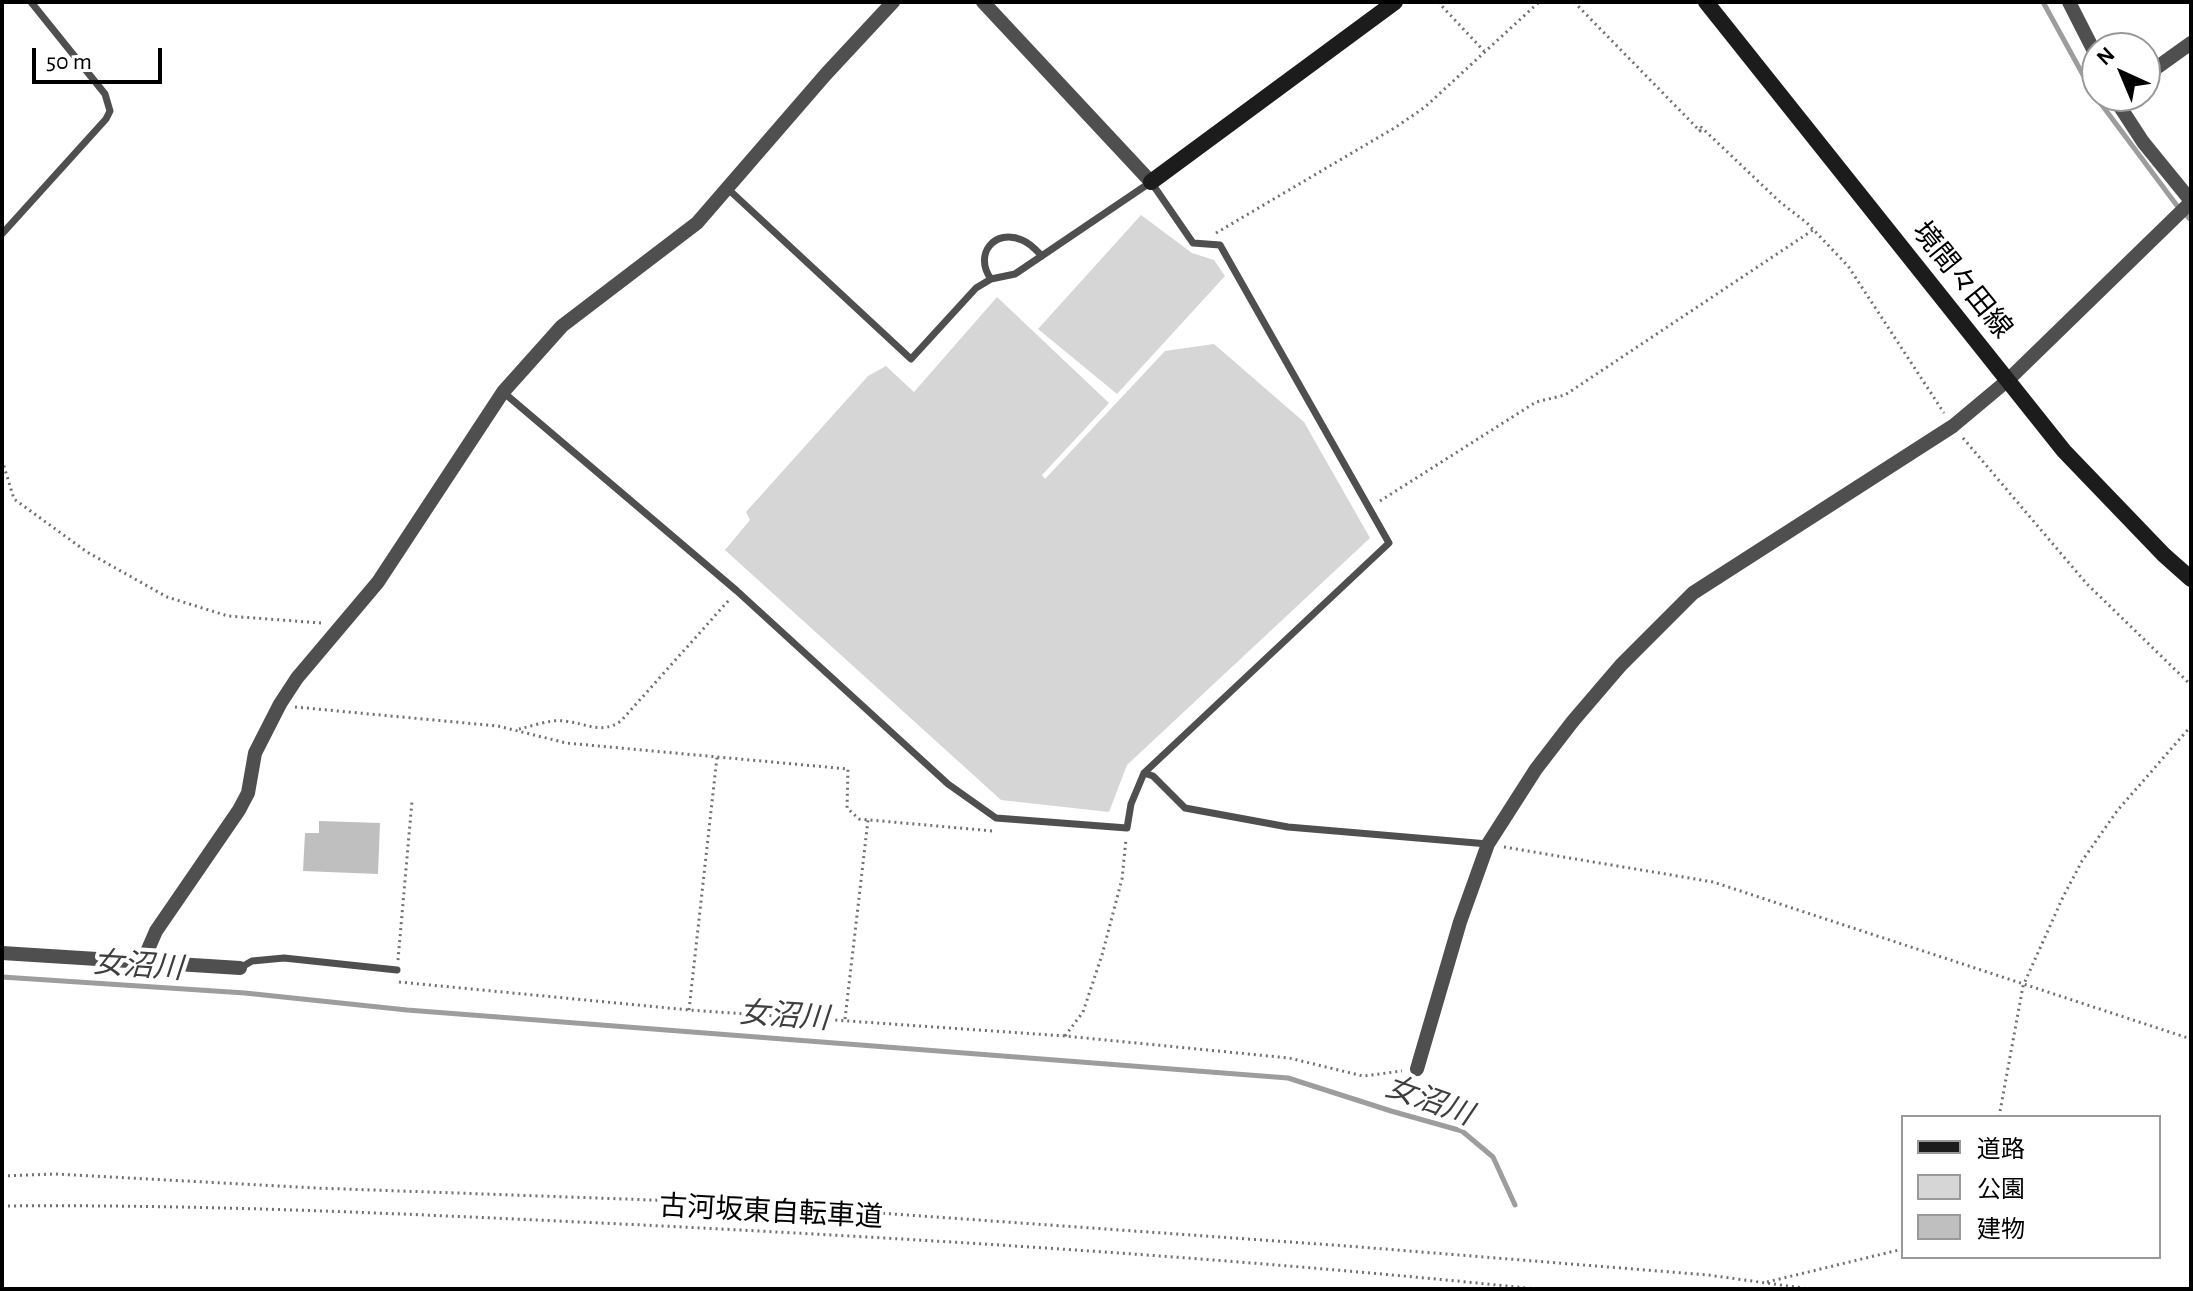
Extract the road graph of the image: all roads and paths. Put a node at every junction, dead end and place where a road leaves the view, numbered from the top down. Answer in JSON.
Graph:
{"nodes":[{"id":1,"x":31,"y":2,"type":"edge"},
{"id":2,"x":893,"y":2,"type":"edge"},
{"id":3,"x":983,"y":2,"type":"edge"},
{"id":4,"x":1395,"y":2,"type":"edge"},
{"id":5,"x":1438,"y":2,"type":"edge"},
{"id":6,"x":1539,"y":2,"type":"edge"},
{"id":7,"x":1574,"y":2,"type":"edge"},
{"id":8,"x":1706,"y":2,"type":"edge"},
{"id":9,"x":2069,"y":2,"type":"edge"},
{"id":10,"x":2084,"y":32,"type":"edge"},
{"id":11,"x":2191,"y":43,"type":"edge"},
{"id":12,"x":1484,"y":51,"type":"junction"},
{"id":13,"x":2161,"y":65,"type":"edge"},
{"id":14,"x":2124,"y":112,"type":"edge"},
{"id":15,"x":1151,"y":182,"type":"junction"},
{"id":16,"x":727,"y":188,"type":"junction"},
{"id":17,"x":2186,"y":207,"type":"edge"},
{"id":18,"x":1813,"y":230,"type":"junction"},
{"id":19,"x":2,"y":234,"type":"edge"},
{"id":20,"x":1205,"y":244,"type":"junction"},
{"id":21,"x":1042,"y":256,"type":"junction"},
{"id":22,"x":991,"y":279,"type":"junction"},
{"id":23,"x":2008,"y":380,"type":"junction"},
{"id":24,"x":503,"y":392,"type":"junction"},
{"id":25,"x":1953,"y":426,"type":"junction"},
{"id":26,"x":2,"y":460,"type":"edge"},
{"id":27,"x":1370,"y":507,"type":"junction"},
{"id":28,"x":2191,"y":579,"type":"edge"},
{"id":29,"x":737,"y":591,"type":"junction"},
{"id":30,"x":342,"y":624,"type":"junction"},
{"id":31,"x":2191,"y":685,"type":"edge"},
{"id":32,"x":280,"y":704,"type":"junction"},
{"id":33,"x":2191,"y":726,"type":"edge"},
{"id":34,"x":515,"y":730,"type":"junction"},
{"id":35,"x":717,"y":757,"type":"junction"},
{"id":36,"x":1144,"y":773,"type":"junction"},
{"id":37,"x":412,"y":801,"type":"dead end"},
{"id":38,"x":868,"y":820,"type":"junction"},
{"id":39,"x":1019,"y":820,"type":"junction"},
{"id":40,"x":1127,"y":828,"type":"junction"},
{"id":41,"x":1488,"y":844,"type":"junction"},
{"id":42,"x":2,"y":953,"type":"edge"},
{"id":43,"x":143,"y":961,"type":"junction"},
{"id":44,"x":240,"y":968,"type":"joint"},
{"id":45,"x":397,"y":970,"type":"junction"},
{"id":46,"x":2023,"y":986,"type":"junction"},
{"id":47,"x":689,"y":1010,"type":"junction"},
{"id":48,"x":845,"y":1020,"type":"junction"},
{"id":49,"x":1065,"y":1036,"type":"junction"},
{"id":50,"x":2191,"y":1039,"type":"edge"},
{"id":51,"x":1417,"y":1069,"type":"joint"},
{"id":52,"x":1999,"y":1115,"type":"edge"},
{"id":53,"x":2,"y":1176,"type":"edge"},
{"id":54,"x":2,"y":1206,"type":"edge"},
{"id":55,"x":1901,"y":1249,"type":"edge"},
{"id":56,"x":1762,"y":1283,"type":"junction"},
{"id":57,"x":1536,"y":1289,"type":"edge"},
{"id":58,"x":1810,"y":1289,"type":"edge"}],
"edges":[{"from":1,"to":19,"type":"lane"},
{"from":2,"to":16,"type":"street"},
{"from":3,"to":15,"type":"street"},
{"from":4,"to":15,"type":"main road"},
{"from":5,"to":12,"type":"path"},
{"from":6,"to":12,"type":"path"},
{"from":7,"to":18,"type":"path"},
{"from":8,"to":23,"type":"main road","name":"境間々田線"},
{"from":9,"to":10,"type":"street"},
{"from":11,"to":13,"type":"street"},
{"from":12,"to":20,"type":"path"},
{"from":14,"to":17,"type":"street"},
{"from":15,"to":20,"type":"lane"},
{"from":15,"to":21,"type":"lane"},
{"from":16,"to":22,"type":"lane"},
{"from":16,"to":24,"type":"street"},
{"from":17,"to":23,"type":"street"},
{"from":18,"to":25,"type":"path"},
{"from":18,"to":27,"type":"path"},
{"from":20,"to":27,"type":"lane"},
{"from":21,"to":22,"type":"lane"},
{"from":21,"to":22,"type":"lane"},
{"from":23,"to":25,"type":"street"},
{"from":23,"to":28,"type":"main road","name":"境間々田線"},
{"from":24,"to":29,"type":"lane"},
{"from":24,"to":30,"type":"street"},
{"from":25,"to":31,"type":"path"},
{"from":25,"to":41,"type":"street"},
{"from":26,"to":30,"type":"path"},
{"from":27,"to":36,"type":"lane"},
{"from":29,"to":34,"type":"path"},
{"from":29,"to":39,"type":"lane"},
{"from":30,"to":32,"type":"street"},
{"from":32,"to":34,"type":"path"},
{"from":32,"to":43,"type":"street"},
{"from":33,"to":46,"type":"path"},
{"from":34,"to":35,"type":"path"},
{"from":35,"to":38,"type":"path"},
{"from":35,"to":47,"type":"path"},
{"from":36,"to":40,"type":"lane"},
{"from":36,"to":41,"type":"lane"},
{"from":37,"to":45,"type":"path"},
{"from":38,"to":39,"type":"path"},
{"from":38,"to":48,"type":"path"},
{"from":39,"to":40,"type":"lane"},
{"from":40,"to":49,"type":"path"},
{"from":41,"to":46,"type":"path"},
{"from":41,"to":51,"type":"street"},
{"from":42,"to":43,"type":"street"},
{"from":43,"to":44,"type":"street"},
{"from":44,"to":45,"type":"lane"},
{"from":45,"to":47,"type":"path"},
{"from":46,"to":50,"type":"path"},
{"from":46,"to":52,"type":"path"},
{"from":47,"to":48,"type":"path"},
{"from":48,"to":49,"type":"path"},
{"from":49,"to":51,"type":"path"},
{"from":53,"to":56,"type":"path"},
{"from":54,"to":57,"type":"path","name":"古河坂東自転車道"},
{"from":55,"to":56,"type":"path"},
{"from":56,"to":58,"type":"path"}]}
